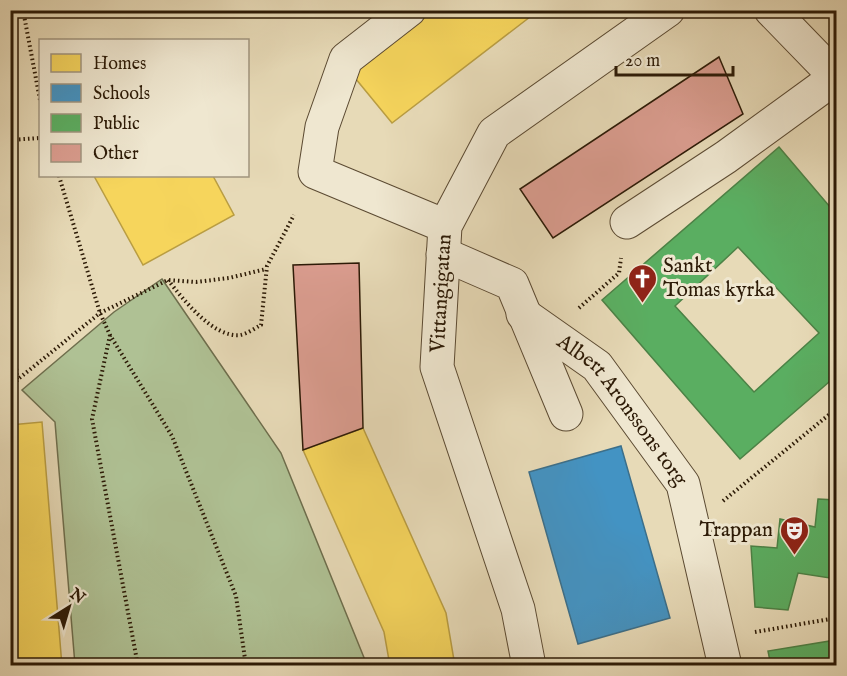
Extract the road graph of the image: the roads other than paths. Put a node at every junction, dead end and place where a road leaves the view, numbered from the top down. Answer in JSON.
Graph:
{"nodes":[{"id":1,"x":409,"y":10,"type":"edge"},
{"id":2,"x":668,"y":10,"type":"edge"},
{"id":3,"x":771,"y":10,"type":"edge"},
{"id":4,"x":836,"y":77,"type":"edge"},
{"id":5,"x":627,"y":222,"type":"dead end"},
{"id":6,"x":444,"y":240,"type":"junction"},
{"id":7,"x":523,"y":314,"type":"junction"},
{"id":8,"x":566,"y":414,"type":"dead end"},
{"id":9,"x":529,"y":666,"type":"edge"},
{"id":10,"x":725,"y":666,"type":"edge"}],
"edges":[{"from":1,"to":6,"type":"street"},
{"from":2,"to":6,"type":"street","name":"Vittangigatan"},
{"from":3,"to":4,"type":"street"},
{"from":4,"to":5,"type":"street"},
{"from":6,"to":7,"type":"street"},
{"from":6,"to":9,"type":"street","name":"Vittangigatan"},
{"from":7,"to":8,"type":"street"},
{"from":7,"to":10,"type":"street","name":"Albert Aronssons torg"}]}
